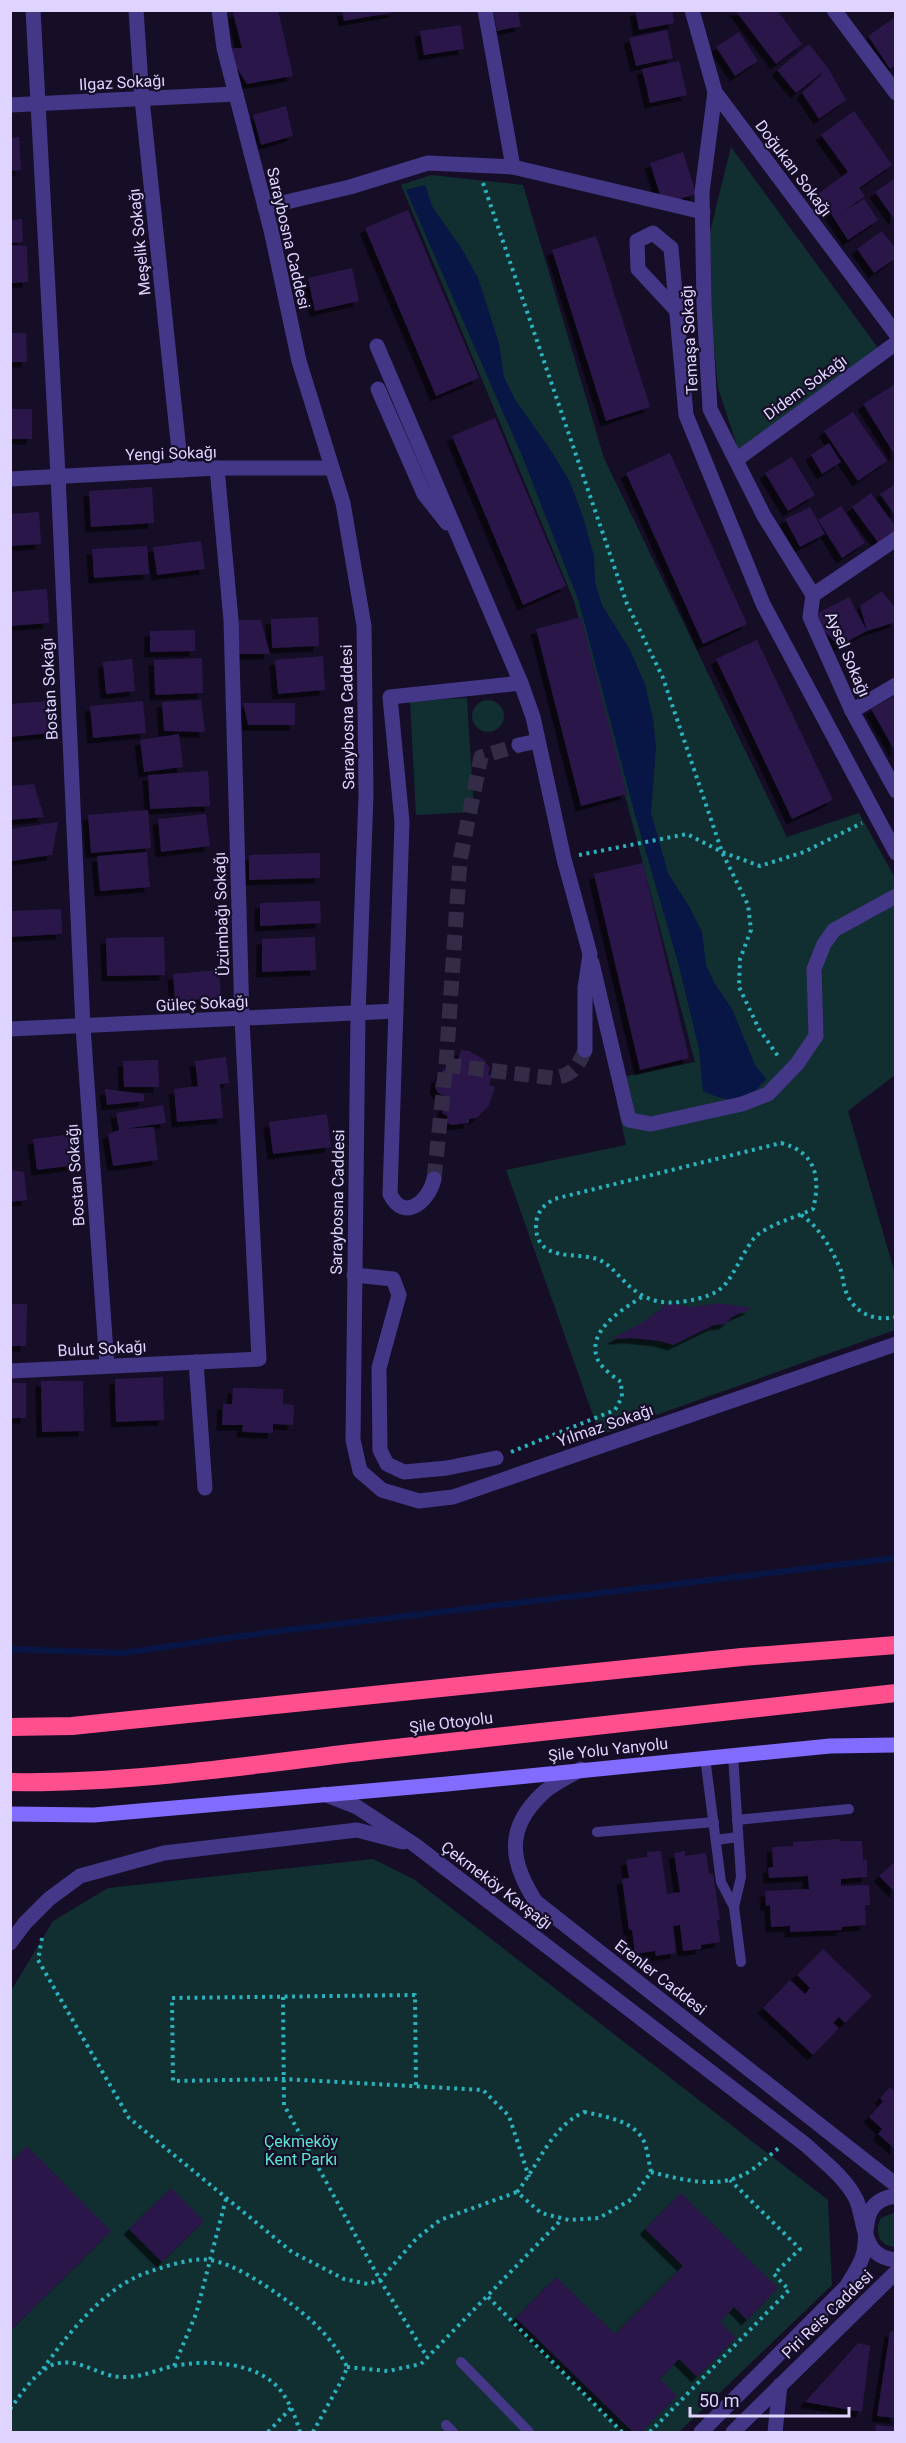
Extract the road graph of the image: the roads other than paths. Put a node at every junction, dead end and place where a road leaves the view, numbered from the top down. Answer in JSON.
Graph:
{"nodes":[{"id":1,"x":33,"y":10,"type":"edge"},
{"id":2,"x":136,"y":10,"type":"edge"},
{"id":3,"x":219,"y":10,"type":"edge"},
{"id":4,"x":485,"y":10,"type":"edge"},
{"id":5,"x":692,"y":10,"type":"edge"},
{"id":6,"x":834,"y":10,"type":"edge"},
{"id":7,"x":715,"y":92,"type":"junction"},
{"id":8,"x":896,"y":93,"type":"edge"},
{"id":9,"x":236,"y":94,"type":"junction"},
{"id":10,"x":142,"y":99,"type":"junction"},
{"id":11,"x":37,"y":104,"type":"junction"},
{"id":12,"x":10,"y":105,"type":"edge"},
{"id":13,"x":513,"y":167,"type":"junction"},
{"id":14,"x":265,"y":207,"type":"junction"},
{"id":15,"x":703,"y":212,"type":"junction"},
{"id":16,"x":677,"y":312,"type":"junction"},
{"id":17,"x":896,"y":334,"type":"edge"},
{"id":18,"x":896,"y":343,"type":"edge"},
{"id":19,"x":377,"y":346,"type":"dead end"},
{"id":20,"x":378,"y":389,"type":"dead end"},
{"id":21,"x":736,"y":460,"type":"junction"},
{"id":22,"x":218,"y":468,"type":"junction"},
{"id":23,"x":332,"y":468,"type":"junction"},
{"id":24,"x":181,"y":470,"type":"junction"},
{"id":25,"x":58,"y":475,"type":"junction"},
{"id":26,"x":10,"y":479,"type":"edge"},
{"id":27,"x":896,"y":539,"type":"edge"},
{"id":28,"x":460,"y":540,"type":"junction"},
{"id":29,"x":813,"y":595,"type":"junction"},
{"id":30,"x":522,"y":683,"type":"junction"},
{"id":31,"x":896,"y":685,"type":"edge"},
{"id":32,"x":852,"y":711,"type":"junction"},
{"id":33,"x":538,"y":741,"type":"junction"},
{"id":34,"x":519,"y":745,"type":"tunnel mouth"},
{"id":35,"x":896,"y":791,"type":"edge"},
{"id":36,"x":896,"y":853,"type":"edge"},
{"id":37,"x":896,"y":897,"type":"edge"},
{"id":38,"x":590,"y":954,"type":"junction"},
{"id":39,"x":396,"y":1011,"type":"junction"},
{"id":40,"x":358,"y":1014,"type":"junction"},
{"id":41,"x":242,"y":1019,"type":"junction"},
{"id":42,"x":82,"y":1027,"type":"junction"},
{"id":43,"x":10,"y":1029,"type":"edge"},
{"id":44,"x":585,"y":1050,"type":"tunnel mouth"},
{"id":45,"x":434,"y":1179,"type":"tunnel mouth"},
{"id":46,"x":354,"y":1275,"type":"junction"},
{"id":47,"x":896,"y":1344,"type":"edge"},
{"id":48,"x":259,"y":1359,"type":"joint"},
{"id":49,"x":196,"y":1362,"type":"junction"},
{"id":50,"x":107,"y":1366,"type":"junction"},
{"id":51,"x":10,"y":1371,"type":"edge"},
{"id":52,"x":352,"y":1440,"type":"joint"},
{"id":53,"x":496,"y":1458,"type":"road end"},
{"id":54,"x":205,"y":1488,"type":"dead end"},
{"id":55,"x":896,"y":1645,"type":"edge"},
{"id":56,"x":896,"y":1693,"type":"edge"},
{"id":57,"x":10,"y":1720,"type":"edge"},
{"id":58,"x":51,"y":1726,"type":"junction"},
{"id":59,"x":10,"y":1727,"type":"edge"},
{"id":60,"x":896,"y":1745,"type":"edge"},
{"id":61,"x":733,"y":1755,"type":"junction"},
{"id":62,"x":705,"y":1757,"type":"junction"},
{"id":63,"x":581,"y":1769,"type":"junction"},
{"id":64,"x":10,"y":1782,"type":"edge"},
{"id":65,"x":324,"y":1794,"type":"junction"},
{"id":66,"x":849,"y":1809,"type":"dead end"},
{"id":67,"x":10,"y":1814,"type":"edge"},
{"id":68,"x":737,"y":1820,"type":"junction"},
{"id":69,"x":714,"y":1822,"type":"junction"},
{"id":70,"x":597,"y":1832,"type":"dead end"},
{"id":71,"x":738,"y":1837,"type":"junction"},
{"id":72,"x":716,"y":1840,"type":"junction"},
{"id":73,"x":414,"y":1845,"type":"junction"},
{"id":74,"x":734,"y":1907,"type":"junction"},
{"id":75,"x":10,"y":1943,"type":"edge"},
{"id":76,"x":741,"y":1962,"type":"dead end"},
{"id":77,"x":896,"y":2185,"type":"edge"},
{"id":78,"x":896,"y":2196,"type":"edge"},
{"id":79,"x":865,"y":2228,"type":"junction"},
{"id":80,"x":896,"y":2260,"type":"edge"},
{"id":81,"x":896,"y":2272,"type":"edge"},
{"id":82,"x":461,"y":2362,"type":"dead end"},
{"id":83,"x":780,"y":2385,"type":"junction"},
{"id":84,"x":529,"y":2433,"type":"edge"},
{"id":85,"x":701,"y":2433,"type":"edge"},
{"id":86,"x":733,"y":2433,"type":"edge"},
{"id":87,"x":775,"y":2433,"type":"edge"}],
"edges":[{"from":1,"to":11,"type":"street","name":"Bostan Sokağı"},
{"from":2,"to":10,"type":"street","name":"Meşelik Sokağı"},
{"from":3,"to":9,"type":"street","name":"Saraybosna Caddesi"},
{"from":4,"to":13,"type":"street"},
{"from":5,"to":7,"type":"street","name":"Doğukan Sokağı"},
{"from":6,"to":8,"type":"street"},
{"from":7,"to":15,"type":"street","name":"Temaşa Sokağı"},
{"from":7,"to":17,"type":"street","name":"Doğukan Sokağı"},
{"from":9,"to":10,"type":"street","name":"Ilgaz Sokağı"},
{"from":9,"to":14,"type":"street","name":"Saraybosna Caddesi"},
{"from":10,"to":11,"type":"street","name":"Ilgaz Sokağı"},
{"from":10,"to":24,"type":"street","name":"Meşelik Sokağı"},
{"from":11,"to":12,"type":"street","name":"Ilgaz Sokağı"},
{"from":11,"to":25,"type":"street","name":"Bostan Sokağı"},
{"from":13,"to":14,"type":"street"},
{"from":13,"to":15,"type":"street"},
{"from":14,"to":23,"type":"street","name":"Saraybosna Caddesi"},
{"from":15,"to":21,"type":"street","name":"Temaşa Sokağı"},
{"from":16,"to":16,"type":"street"},
{"from":16,"to":36,"type":"street"},
{"from":18,"to":21,"type":"street","name":"Didem Sokağı"},
{"from":19,"to":28,"type":"street"},
{"from":20,"to":28,"type":"street"},
{"from":21,"to":29,"type":"street","name":"Temaşa Sokağı"},
{"from":22,"to":23,"type":"street","name":"Yengi Sokağı"},
{"from":22,"to":24,"type":"street","name":"Yengi Sokağı"},
{"from":22,"to":41,"type":"street","name":"Üzümbağı Sokağı"},
{"from":23,"to":40,"type":"street","name":"Saraybosna Caddesi"},
{"from":24,"to":25,"type":"street","name":"Yengi Sokağı"},
{"from":25,"to":26,"type":"street","name":"Yengi Sokağı"},
{"from":25,"to":42,"type":"street","name":"Bostan Sokağı"},
{"from":27,"to":29,"type":"street"},
{"from":28,"to":30,"type":"street"},
{"from":29,"to":32,"type":"street","name":"Aysel Sokağı"},
{"from":30,"to":33,"type":"street"},
{"from":30,"to":39,"type":"street"},
{"from":31,"to":32,"type":"street","name":"Aysel Sokağı"},
{"from":32,"to":35,"type":"street"},
{"from":33,"to":34,"type":"street"},
{"from":33,"to":38,"type":"street"},
{"from":37,"to":38,"type":"street"},
{"from":38,"to":44,"type":"street"},
{"from":39,"to":40,"type":"street","name":"Güleç Sokağı"},
{"from":39,"to":45,"type":"street"},
{"from":40,"to":41,"type":"street","name":"Güleç Sokağı"},
{"from":40,"to":46,"type":"street","name":"Saraybosna Caddesi"},
{"from":41,"to":42,"type":"street","name":"Güleç Sokağı"},
{"from":41,"to":48,"type":"street","name":"Üzümbağı Sokağı"},
{"from":42,"to":43,"type":"street","name":"Güleç Sokağı"},
{"from":42,"to":50,"type":"street","name":"Bostan Sokağı"},
{"from":46,"to":52,"type":"street","name":"Saraybosna Caddesi"},
{"from":46,"to":53,"type":"street"},
{"from":47,"to":52,"type":"street","name":"Yılmaz Sokağı"},
{"from":48,"to":49,"type":"street","name":"Bulut Sokağı"},
{"from":49,"to":50,"type":"street","name":"Bulut Sokağı"},
{"from":49,"to":54,"type":"street"},
{"from":50,"to":51,"type":"street","name":"Bulut Sokağı"},
{"from":55,"to":58,"type":"highway","name":"Şile Otoyolu"},
{"from":56,"to":64,"type":"highway","name":"Şile Otoyolu"},
{"from":57,"to":58,"type":"highway"},
{"from":58,"to":59,"type":"highway","name":"Şile Otoyolu"},
{"from":60,"to":61,"type":"main road","name":"Şile Yolu Yanyolu"},
{"from":61,"to":62,"type":"main road","name":"Şile Yolu Yanyolu"},
{"from":61,"to":68,"type":"lane"},
{"from":62,"to":63,"type":"main road","name":"Şile Yolu Yanyolu"},
{"from":62,"to":69,"type":"lane"},
{"from":63,"to":65,"type":"main road","name":"Şile Yolu Yanyolu"},
{"from":63,"to":77,"type":"street","name":"Erenler Caddesi"},
{"from":65,"to":67,"type":"main road","name":"Çekmeköy Kavşağı"},
{"from":65,"to":73,"type":"street","name":"Çekmeköy Kavşağı"},
{"from":66,"to":68,"type":"lane"},
{"from":68,"to":71,"type":"lane"},
{"from":69,"to":70,"type":"lane"},
{"from":69,"to":72,"type":"lane"},
{"from":71,"to":72,"type":"lane"},
{"from":71,"to":74,"type":"lane"},
{"from":72,"to":74,"type":"lane"},
{"from":73,"to":75,"type":"street"},
{"from":73,"to":79,"type":"street","name":"Çekmeköy Kavşağı"},
{"from":74,"to":76,"type":"lane"},
{"from":78,"to":79,"type":"street"},
{"from":79,"to":80,"type":"street"},
{"from":79,"to":85,"type":"street"},
{"from":81,"to":83,"type":"street","name":"Piri Reis Caddesi"},
{"from":82,"to":84,"type":"lane"},
{"from":83,"to":86,"type":"street","name":"Piri Reis Caddesi"},
{"from":83,"to":87,"type":"street"}]}
